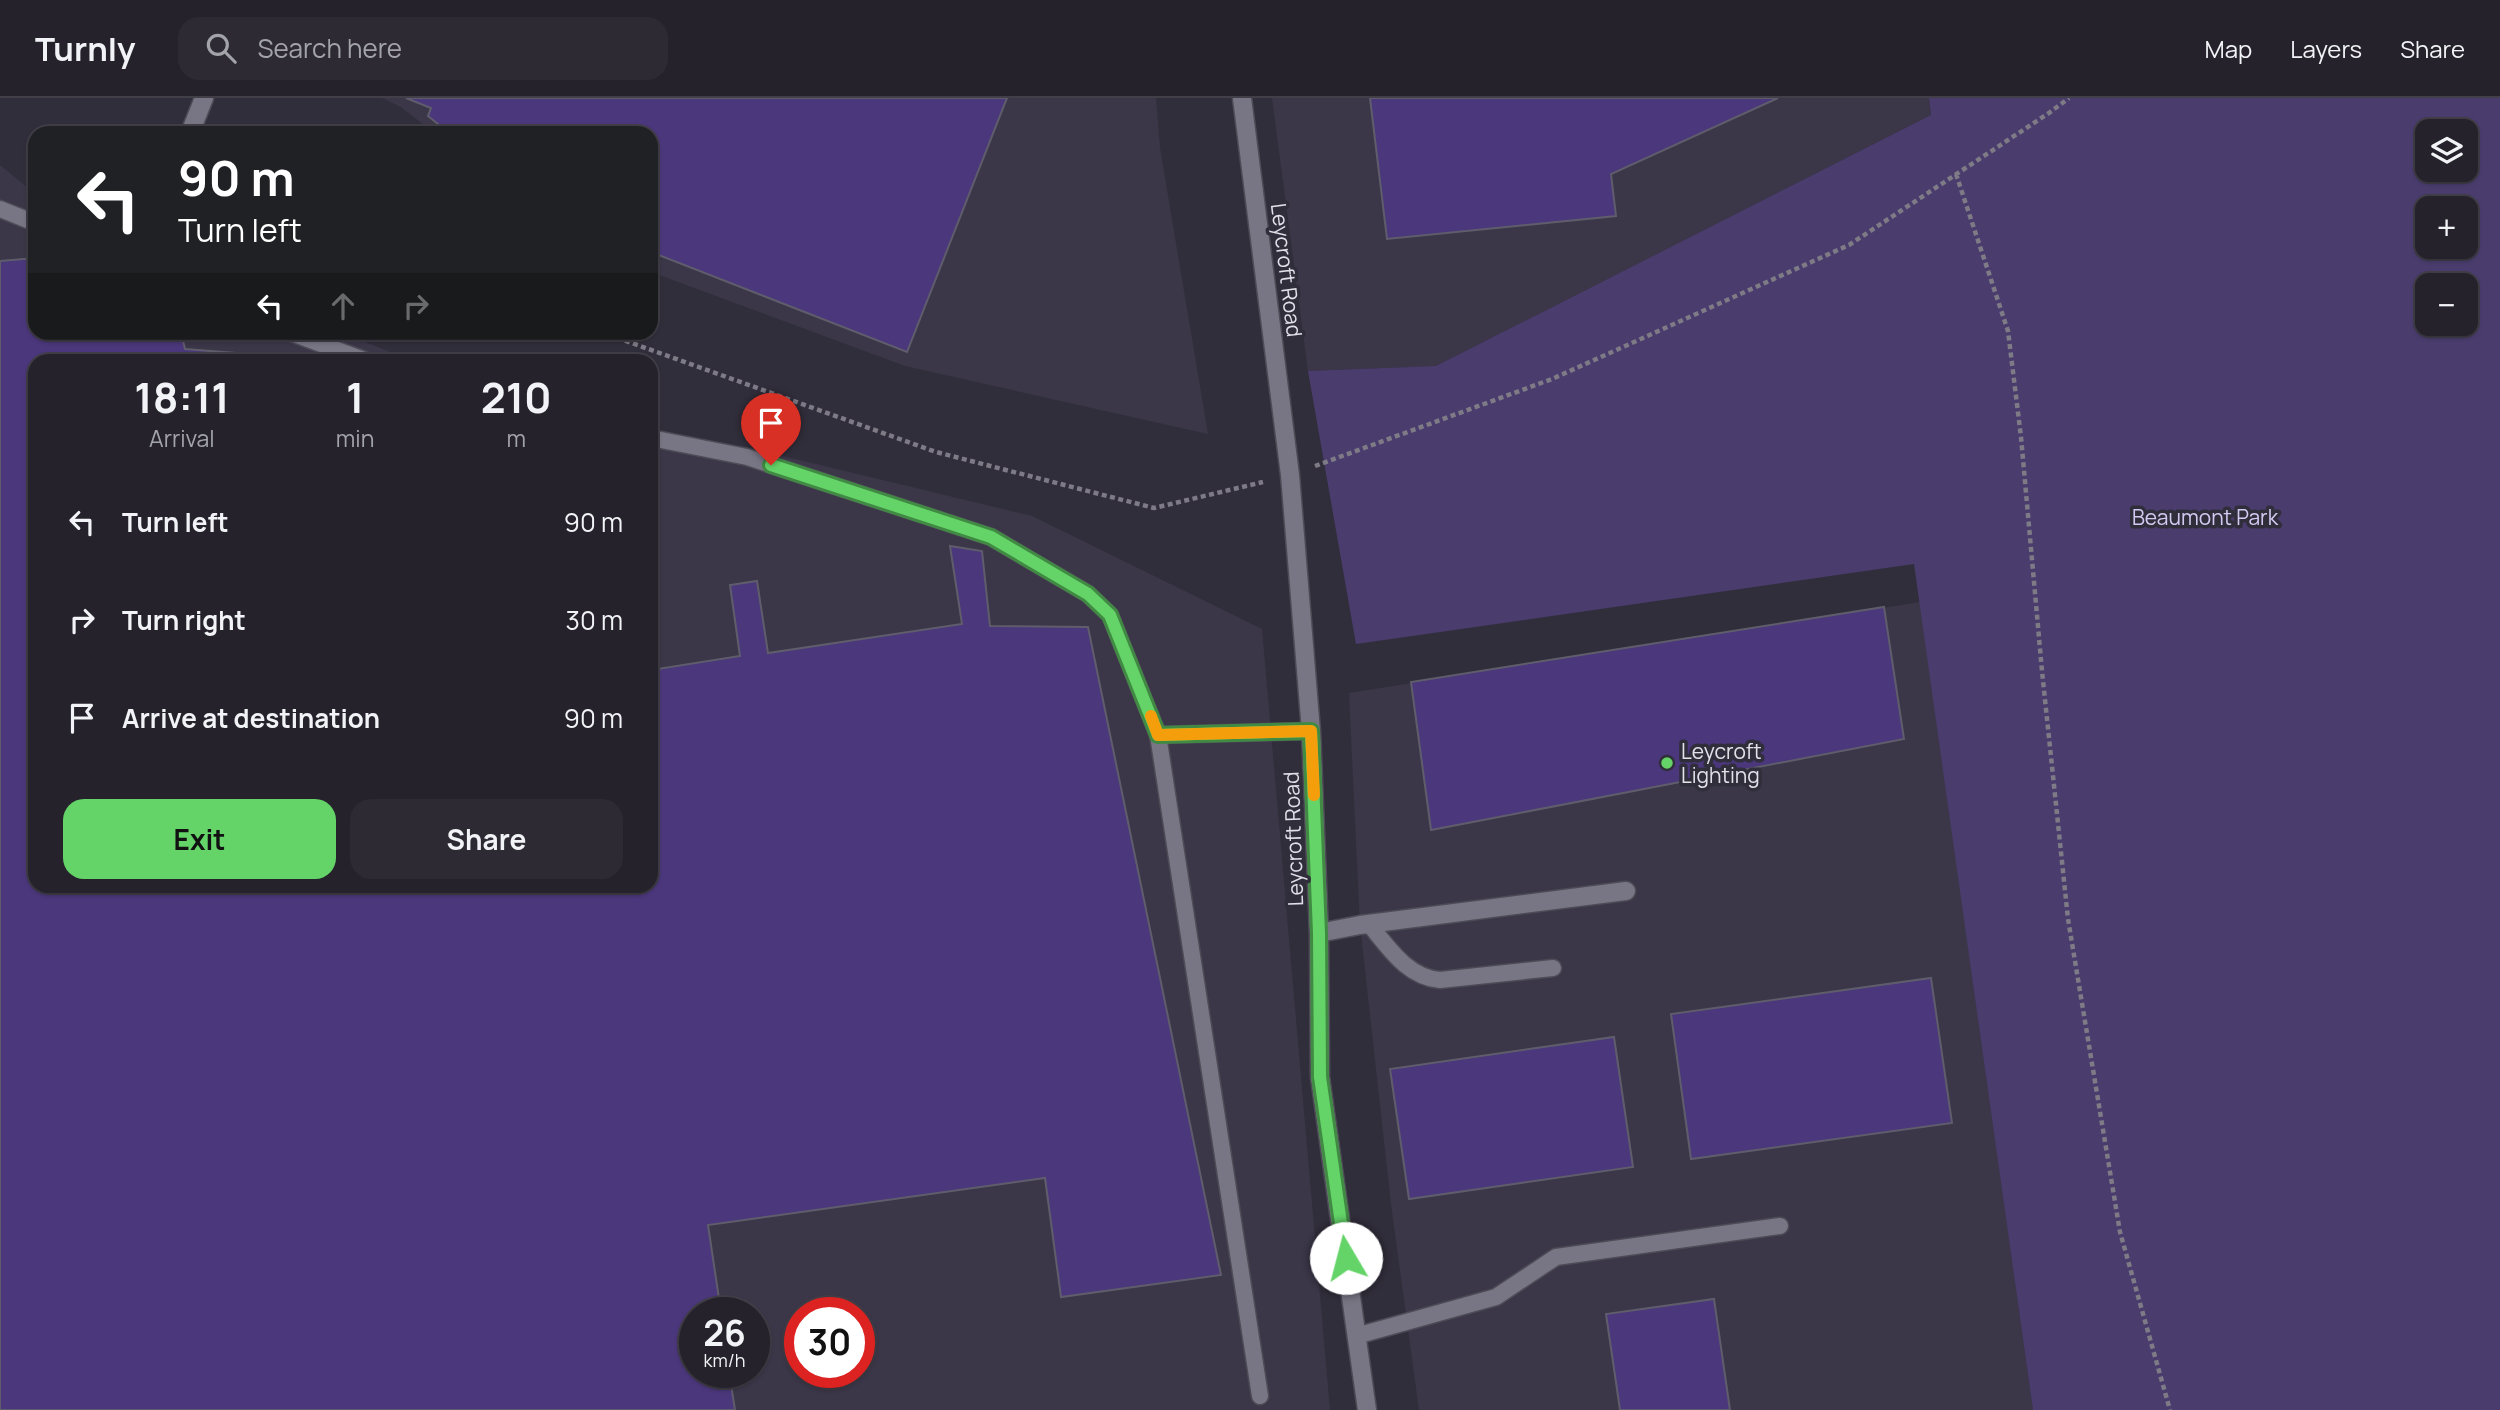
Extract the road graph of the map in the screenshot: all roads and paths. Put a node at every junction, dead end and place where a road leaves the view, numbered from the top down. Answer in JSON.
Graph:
{"nodes":[{"id":1,"x":204,"y":98,"type":"edge"},
{"id":2,"x":1242,"y":98,"type":"edge"},
{"id":3,"x":2069,"y":98,"type":"edge"},
{"id":4,"x":193,"y":126,"type":"edge"},
{"id":5,"x":1956,"y":174,"type":"junction"},
{"id":6,"x":0,"y":209,"type":"edge"},
{"id":7,"x":28,"y":220,"type":"edge"},
{"id":8,"x":310,"y":340,"type":"edge"},
{"id":9,"x":623,"y":340,"type":"edge"},
{"id":10,"x":348,"y":354,"type":"edge"},
{"id":11,"x":658,"y":439,"type":"edge"},
{"id":12,"x":1290,"y":475,"type":"junction"},
{"id":13,"x":1311,"y":731,"type":"junction"},
{"id":14,"x":1158,"y":735,"type":"junction"},
{"id":15,"x":1626,"y":891,"type":"dead end"},
{"id":16,"x":1369,"y":924,"type":"junction"},
{"id":17,"x":1319,"y":933,"type":"junction"},
{"id":18,"x":1553,"y":968,"type":"dead end"},
{"id":19,"x":1780,"y":1226,"type":"dead end"},
{"id":20,"x":1356,"y":1336,"type":"junction"},
{"id":21,"x":1260,"y":1396,"type":"dead end"},
{"id":22,"x":1367,"y":1410,"type":"edge"},
{"id":23,"x":2170,"y":1410,"type":"edge"}],
"edges":[{"from":1,"to":4,"type":"street"},
{"from":2,"to":12,"type":"street","name":"Leycroft Road"},
{"from":3,"to":5,"type":"path"},
{"from":5,"to":12,"type":"path"},
{"from":5,"to":23,"type":"path"},
{"from":6,"to":7,"type":"lane"},
{"from":8,"to":10,"type":"lane"},
{"from":9,"to":12,"type":"path"},
{"from":11,"to":14,"type":"lane"},
{"from":12,"to":13,"type":"street","name":"Leycroft Road"},
{"from":13,"to":14,"type":"lane"},
{"from":13,"to":17,"type":"street","name":"Leycroft Road"},
{"from":14,"to":21,"type":"lane"},
{"from":15,"to":16,"type":"street"},
{"from":16,"to":17,"type":"street"},
{"from":16,"to":18,"type":"lane"},
{"from":17,"to":20,"type":"street","name":"Leycroft Road"},
{"from":19,"to":20,"type":"lane"},
{"from":20,"to":22,"type":"street","name":"Leycroft Road"}]}
